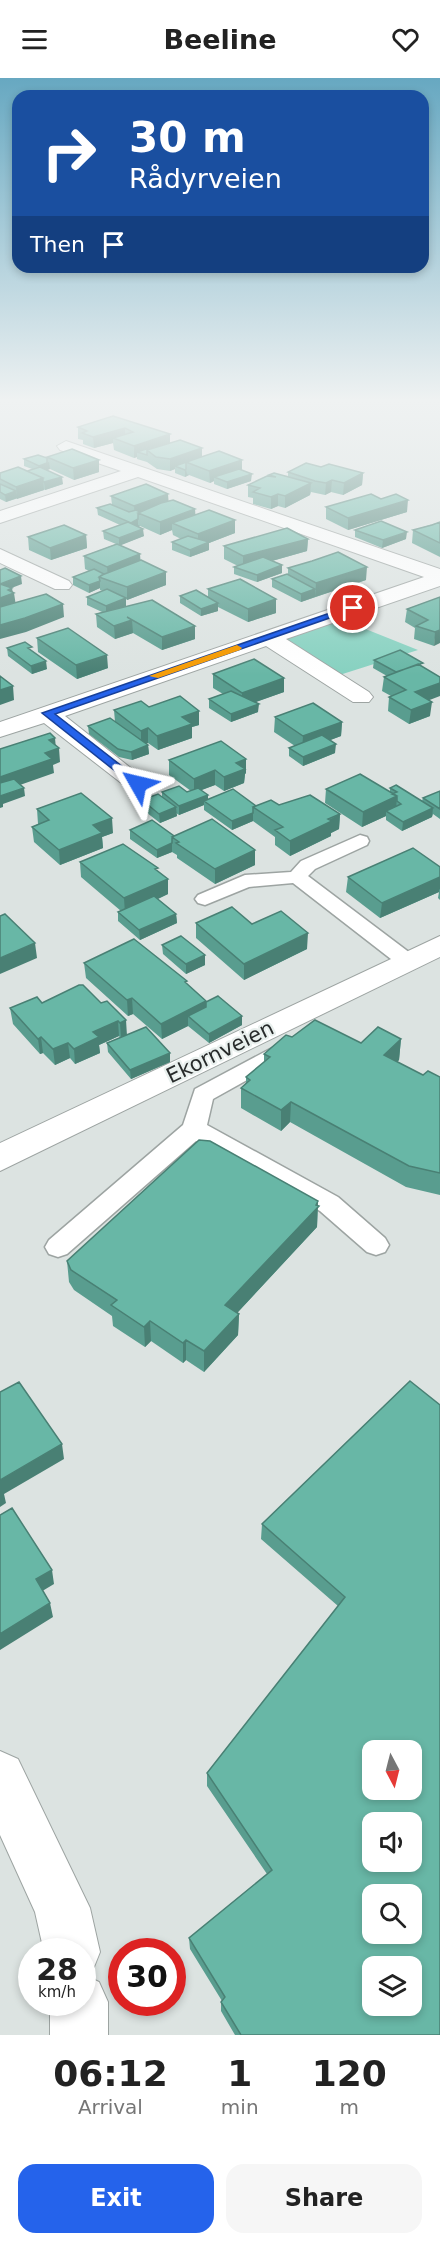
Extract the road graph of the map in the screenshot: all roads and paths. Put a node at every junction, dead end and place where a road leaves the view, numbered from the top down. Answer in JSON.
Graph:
{"nodes":[{"id":1,"x":74,"y":492,"type":"edge"},
{"id":2,"x":194,"y":492,"type":"edge"},
{"id":3,"x":0,"y":517,"type":"edge"},
{"id":4,"x":0,"y":555,"type":"edge"},
{"id":5,"x":440,"y":577,"type":"edge"},
{"id":6,"x":62,"y":585,"type":"dead end"},
{"id":7,"x":267,"y":637,"type":"junction"},
{"id":8,"x":361,"y":697,"type":"dead end"},
{"id":9,"x":47,"y":713,"type":"junction"},
{"id":10,"x":0,"y":729,"type":"edge"},
{"id":11,"x":138,"y":784,"type":"dead end"},
{"id":12,"x":360,"y":841,"type":"dead end"},
{"id":13,"x":297,"y":877,"type":"junction"},
{"id":14,"x":206,"y":899,"type":"dead end"},
{"id":15,"x":440,"y":945,"type":"edge"},
{"id":16,"x":407,"y":961,"type":"junction"},
{"id":17,"x":305,"y":1038,"type":"edge"},
{"id":18,"x":195,"y":1129,"type":"junction"},
{"id":19,"x":0,"y":1158,"type":"edge"},
{"id":20,"x":376,"y":1245,"type":"dead end"},
{"id":21,"x":58,"y":1247,"type":"dead end"},
{"id":22,"x":0,"y":1777,"type":"edge"},
{"id":23,"x":69,"y":1938,"type":"edge"},
{"id":24,"x":80,"y":2016,"type":"edge"},
{"id":25,"x":79,"y":2035,"type":"edge"}],
"edges":[{"from":1,"to":3,"type":"street"},
{"from":2,"to":5,"type":"street"},
{"from":4,"to":6,"type":"street"},
{"from":5,"to":7,"type":"street"},
{"from":7,"to":8,"type":"street"},
{"from":7,"to":9,"type":"street"},
{"from":9,"to":10,"type":"street"},
{"from":9,"to":11,"type":"street"},
{"from":12,"to":13,"type":"lane"},
{"from":13,"to":14,"type":"lane"},
{"from":13,"to":16,"type":"lane"},
{"from":15,"to":16,"type":"street","name":"Ekornveien"},
{"from":16,"to":19,"type":"street","name":"Ekornveien"},
{"from":17,"to":18,"type":"lane"},
{"from":18,"to":20,"type":"lane"},
{"from":18,"to":21,"type":"lane"},
{"from":22,"to":23,"type":"street"},
{"from":24,"to":25,"type":"street"}]}
